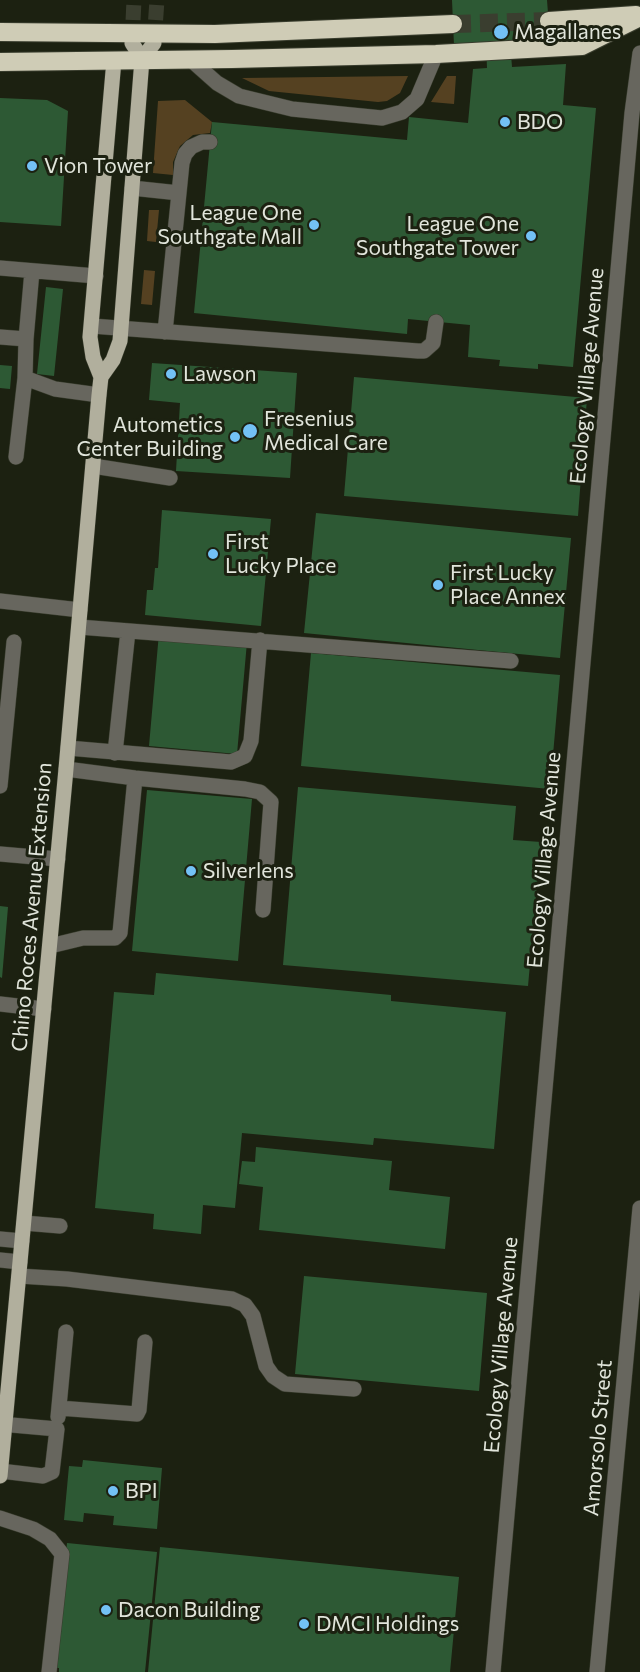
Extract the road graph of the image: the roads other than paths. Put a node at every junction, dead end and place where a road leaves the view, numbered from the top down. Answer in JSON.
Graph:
{"nodes":[{"id":1,"x":640,"y":16,"type":"edge"},
{"id":2,"x":549,"y":21,"type":"tunnel mouth"},
{"id":3,"x":453,"y":24,"type":"tunnel mouth"},
{"id":4,"x":0,"y":32,"type":"edge"},
{"id":5,"x":132,"y":43,"type":"tunnel mouth"},
{"id":6,"x":154,"y":43,"type":"tunnel mouth"},
{"id":7,"x":640,"y":53,"type":"edge"},
{"id":8,"x":436,"y":54,"type":"junction"},
{"id":9,"x":142,"y":59,"type":"junction"},
{"id":10,"x":189,"y":59,"type":"junction"},
{"id":11,"x":114,"y":60,"type":"junction"},
{"id":12,"x":0,"y":62,"type":"edge"},
{"id":13,"x":210,"y":142,"type":"dead end"},
{"id":14,"x":132,"y":188,"type":"junction"},
{"id":15,"x":179,"y":193,"type":"junction"},
{"id":16,"x":0,"y":268,"type":"edge"},
{"id":17,"x":32,"y":271,"type":"junction"},
{"id":18,"x":96,"y":276,"type":"junction"},
{"id":19,"x":436,"y":322,"type":"dead end"},
{"id":20,"x":92,"y":326,"type":"junction"},
{"id":21,"x":121,"y":328,"type":"junction"},
{"id":22,"x":165,"y":332,"type":"junction"},
{"id":23,"x":0,"y":337,"type":"edge"},
{"id":24,"x":26,"y":339,"type":"junction"},
{"id":25,"x":101,"y":377,"type":"junction"},
{"id":26,"x":25,"y":378,"type":"junction"},
{"id":27,"x":99,"y":395,"type":"junction"},
{"id":28,"x":16,"y":457,"type":"dead end"},
{"id":29,"x":93,"y":466,"type":"junction"},
{"id":30,"x":170,"y":478,"type":"dead end"},
{"id":31,"x":0,"y":601,"type":"edge"},
{"id":32,"x":80,"y":610,"type":"junction"},
{"id":33,"x":79,"y":627,"type":"junction"},
{"id":34,"x":132,"y":631,"type":"junction"},
{"id":35,"x":260,"y":640,"type":"junction"},
{"id":36,"x":14,"y":642,"type":"dead end"},
{"id":37,"x":511,"y":661,"type":"dead end"},
{"id":38,"x":68,"y":748,"type":"junction"},
{"id":39,"x":114,"y":753,"type":"junction"},
{"id":40,"x":66,"y":769,"type":"junction"},
{"id":41,"x":135,"y":778,"type":"junction"},
{"id":42,"x":0,"y":786,"type":"edge"},
{"id":43,"x":0,"y":854,"type":"edge"},
{"id":44,"x":58,"y":859,"type":"junction"},
{"id":45,"x":263,"y":910,"type":"dead end"},
{"id":46,"x":50,"y":946,"type":"junction"},
{"id":47,"x":0,"y":1004,"type":"edge"},
{"id":48,"x":44,"y":1009,"type":"junction"},
{"id":49,"x":640,"y":1208,"type":"edge"},
{"id":50,"x":24,"y":1223,"type":"junction"},
{"id":51,"x":60,"y":1226,"type":"dead end"},
{"id":52,"x":0,"y":1239,"type":"edge"},
{"id":53,"x":22,"y":1241,"type":"junction"},
{"id":54,"x":0,"y":1260,"type":"edge"},
{"id":55,"x":20,"y":1269,"type":"junction"},
{"id":56,"x":66,"y":1332,"type":"dead end"},
{"id":57,"x":145,"y":1342,"type":"dead end"},
{"id":58,"x":354,"y":1389,"type":"dead end"},
{"id":59,"x":59,"y":1408,"type":"junction"},
{"id":60,"x":2,"y":1424,"type":"edge"},
{"id":61,"x":57,"y":1429,"type":"junction"},
{"id":62,"x":0,"y":1471,"type":"edge"},
{"id":63,"x":0,"y":1476,"type":"edge"},
{"id":64,"x":0,"y":1518,"type":"edge"},
{"id":65,"x":49,"y":1672,"type":"edge"},
{"id":66,"x":493,"y":1672,"type":"edge"},
{"id":67,"x":597,"y":1672,"type":"edge"}],
"edges":[{"from":1,"to":2,"type":"highway"},
{"from":1,"to":8,"type":"highway"},
{"from":3,"to":4,"type":"highway"},
{"from":5,"to":9,"type":"main road"},
{"from":6,"to":9,"type":"main road"},
{"from":7,"to":66,"type":"street","name":"Ecology Village Avenue"},
{"from":8,"to":10,"type":"highway"},
{"from":8,"to":10,"type":"street"},
{"from":9,"to":10,"type":"highway"},
{"from":9,"to":11,"type":"highway"},
{"from":9,"to":14,"type":"main road","name":"Chino Roces Avenue Extension"},
{"from":11,"to":12,"type":"highway"},
{"from":11,"to":18,"type":"main road","name":"Chino Roces Avenue Extension"},
{"from":13,"to":15,"type":"street"},
{"from":14,"to":15,"type":"street"},
{"from":14,"to":21,"type":"main road","name":"Chino Roces Avenue Extension"},
{"from":15,"to":22,"type":"street"},
{"from":16,"to":17,"type":"street"},
{"from":17,"to":18,"type":"street"},
{"from":17,"to":24,"type":"street"},
{"from":18,"to":20,"type":"main road","name":"Chino Roces Avenue Extension"},
{"from":19,"to":22,"type":"street"},
{"from":20,"to":21,"type":"street"},
{"from":20,"to":25,"type":"main road","name":"Chino Roces Avenue Extension"},
{"from":21,"to":22,"type":"street"},
{"from":21,"to":25,"type":"main road","name":"Chino Roces Avenue Extension"},
{"from":23,"to":24,"type":"street"},
{"from":24,"to":26,"type":"street"},
{"from":25,"to":27,"type":"main road","name":"Chino Roces Avenue Extension"},
{"from":26,"to":27,"type":"street"},
{"from":26,"to":28,"type":"street"},
{"from":27,"to":29,"type":"main road","name":"Chino Roces Avenue Extension"},
{"from":29,"to":30,"type":"street"},
{"from":29,"to":32,"type":"main road","name":"Chino Roces Avenue Extension"},
{"from":31,"to":32,"type":"street"},
{"from":32,"to":33,"type":"main road","name":"Chino Roces Avenue Extension"},
{"from":33,"to":34,"type":"street"},
{"from":33,"to":38,"type":"main road","name":"Chino Roces Avenue Extension"},
{"from":34,"to":35,"type":"street"},
{"from":34,"to":39,"type":"street"},
{"from":35,"to":37,"type":"street"},
{"from":35,"to":39,"type":"street"},
{"from":36,"to":42,"type":"street"},
{"from":38,"to":39,"type":"street"},
{"from":38,"to":40,"type":"main road","name":"Chino Roces Avenue Extension"},
{"from":40,"to":41,"type":"street"},
{"from":40,"to":44,"type":"main road","name":"Chino Roces Avenue Extension"},
{"from":41,"to":45,"type":"street"},
{"from":41,"to":46,"type":"street"},
{"from":43,"to":44,"type":"street"},
{"from":44,"to":46,"type":"main road","name":"Chino Roces Avenue Extension"},
{"from":46,"to":48,"type":"main road","name":"Chino Roces Avenue Extension"},
{"from":47,"to":48,"type":"street"},
{"from":48,"to":50,"type":"main road","name":"Chino Roces Avenue Extension"},
{"from":49,"to":67,"type":"street","name":"Amorsolo Street"},
{"from":50,"to":51,"type":"street"},
{"from":50,"to":53,"type":"main road","name":"Chino Roces Avenue Extension"},
{"from":52,"to":53,"type":"street"},
{"from":53,"to":55,"type":"main road","name":"Chino Roces Avenue Extension"},
{"from":54,"to":55,"type":"street"},
{"from":55,"to":58,"type":"street"},
{"from":55,"to":60,"type":"main road","name":"Chino Roces Avenue Extension"},
{"from":56,"to":59,"type":"street"},
{"from":57,"to":59,"type":"street"},
{"from":59,"to":61,"type":"street"},
{"from":60,"to":61,"type":"street"},
{"from":60,"to":62,"type":"main road","name":"Chino Roces Avenue Extension"},
{"from":61,"to":62,"type":"street"},
{"from":62,"to":63,"type":"main road","name":"Chino Roces Avenue Extension"},
{"from":64,"to":65,"type":"street"}]}
